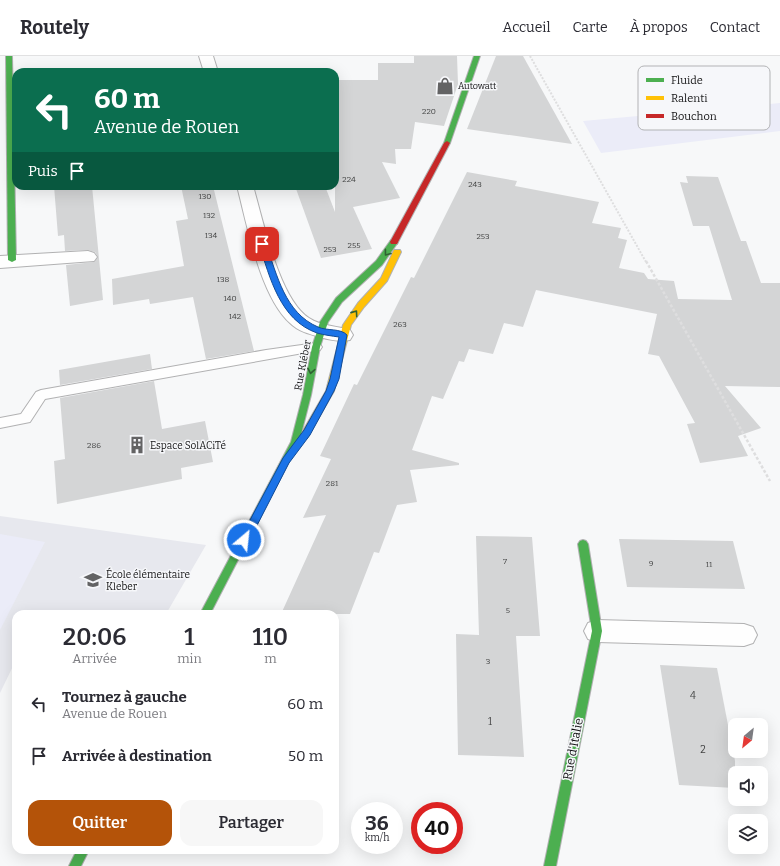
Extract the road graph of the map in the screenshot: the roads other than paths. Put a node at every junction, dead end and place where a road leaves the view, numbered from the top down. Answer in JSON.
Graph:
{"nodes":[{"id":1,"x":9,"y":56,"type":"edge"},
{"id":2,"x":206,"y":56,"type":"edge"},
{"id":3,"x":477,"y":56,"type":"edge"},
{"id":4,"x":210,"y":68,"type":"edge"},
{"id":5,"x":5,"y":136,"type":"edge"},
{"id":6,"x":246,"y":190,"type":"edge"},
{"id":7,"x":414,"y":208,"type":"junction"},
{"id":8,"x":88,"y":257,"type":"dead end"},
{"id":9,"x":6,"y":261,"type":"edge"},
{"id":10,"x":343,"y":335,"type":"junction"},
{"id":11,"x":318,"y":339,"type":"junction"},
{"id":12,"x":0,"y":423,"type":"edge"},
{"id":13,"x":286,"y":461,"type":"junction"},
{"id":14,"x":583,"y":544,"type":"dead end"},
{"id":15,"x":207,"y":610,"type":"edge"},
{"id":16,"x":597,"y":631,"type":"junction"},
{"id":17,"x":744,"y":635,"type":"dead end"},
{"id":18,"x":81,"y":854,"type":"edge"},
{"id":19,"x":75,"y":866,"type":"edge"},
{"id":20,"x":550,"y":866,"type":"edge"}],
"edges":[{"from":1,"to":5,"type":"street"},
{"from":2,"to":4,"type":"street"},
{"from":3,"to":7,"type":"street","name":"Rue Kléber"},
{"from":5,"to":9,"type":"street"},
{"from":6,"to":11,"type":"street"},
{"from":10,"to":7,"type":"street","name":"Rue Kléber","one_way":true},
{"from":7,"to":11,"type":"street","name":"Rue Kléber","one_way":true},
{"from":8,"to":9,"type":"street"},
{"from":10,"to":11,"type":"street"},
{"from":10,"to":13,"type":"street","name":"Rue Kléber"},
{"from":11,"to":12,"type":"lane"},
{"from":11,"to":13,"type":"street","name":"Rue Kléber","one_way":true},
{"from":13,"to":15,"type":"street","name":"Rue Kléber"},
{"from":14,"to":16,"type":"street","name":"Rue d'Italie"},
{"from":16,"to":17,"type":"street"},
{"from":16,"to":20,"type":"street","name":"Rue d'Italie"},
{"from":18,"to":19,"type":"street"}]}
